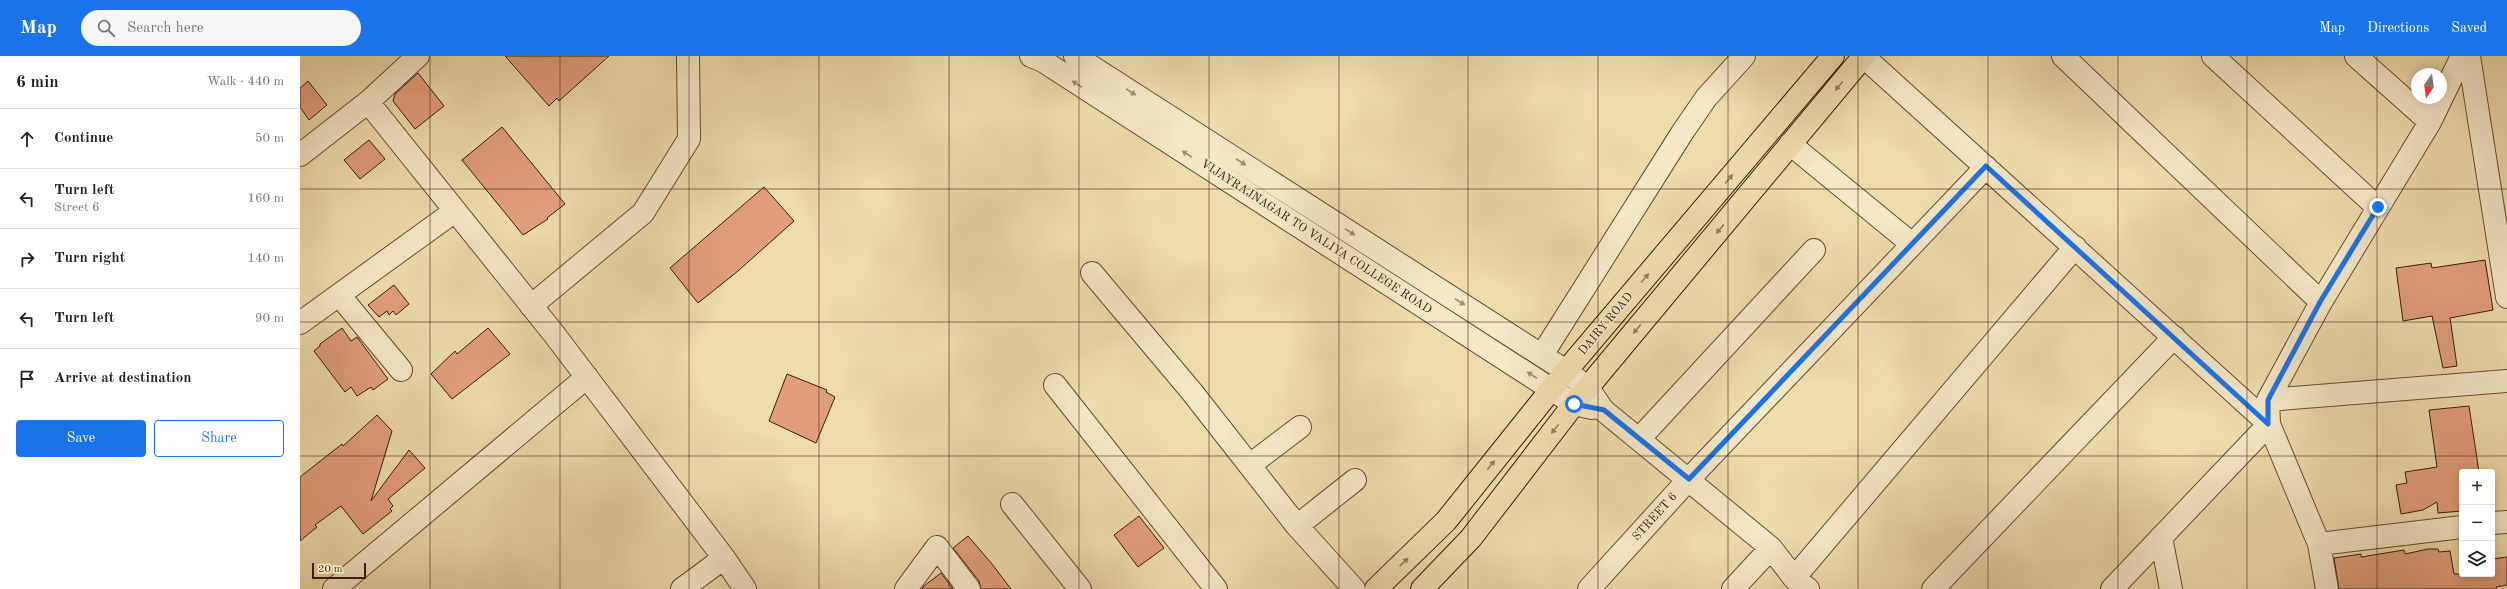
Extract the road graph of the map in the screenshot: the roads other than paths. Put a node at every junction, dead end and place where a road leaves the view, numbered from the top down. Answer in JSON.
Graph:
{"nodes":[{"id":1,"x":418,"y":56,"type":"edge"},
{"id":2,"x":688,"y":56,"type":"edge"},
{"id":3,"x":1031,"y":56,"type":"edge"},
{"id":4,"x":1075,"y":56,"type":"edge"},
{"id":5,"x":1744,"y":56,"type":"edge"},
{"id":6,"x":1833,"y":56,"type":"edge"},
{"id":7,"x":1863,"y":56,"type":"edge"},
{"id":8,"x":2063,"y":56,"type":"edge"},
{"id":9,"x":2213,"y":56,"type":"edge"},
{"id":10,"x":2356,"y":56,"type":"edge"},
{"id":11,"x":2462,"y":56,"type":"edge"},
{"id":12,"x":2469,"y":56,"type":"edge"},
{"id":13,"x":368,"y":102,"type":"junction"},
{"id":14,"x":2430,"y":122,"type":"junction"},
{"id":15,"x":1790,"y":144,"type":"junction"},
{"id":16,"x":300,"y":155,"type":"edge"},
{"id":17,"x":1986,"y":166,"type":"junction"},
{"id":18,"x":2378,"y":207,"type":"junction"},
{"id":19,"x":455,"y":211,"type":"junction"},
{"id":20,"x":1912,"y":244,"type":"junction"},
{"id":21,"x":2075,"y":247,"type":"junction"},
{"id":22,"x":1814,"y":250,"type":"dead end"},
{"id":23,"x":1092,"y":273,"type":"dead end"},
{"id":24,"x":339,"y":295,"type":"junction"},
{"id":25,"x":2507,"y":297,"type":"edge"},
{"id":26,"x":2320,"y":302,"type":"junction"},
{"id":27,"x":531,"y":306,"type":"junction"},
{"id":28,"x":300,"y":322,"type":"edge"},
{"id":29,"x":2174,"y":337,"type":"junction"},
{"id":30,"x":1542,"y":355,"type":"junction"},
{"id":31,"x":401,"y":370,"type":"dead end"},
{"id":32,"x":1566,"y":371,"type":"junction"},
{"id":33,"x":587,"y":377,"type":"junction"},
{"id":34,"x":2507,"y":381,"type":"edge"},
{"id":35,"x":1054,"y":385,"type":"dead end"},
{"id":36,"x":1552,"y":388,"type":"junction"},
{"id":37,"x":1581,"y":396,"type":"junction"},
{"id":38,"x":2268,"y":400,"type":"junction"},
{"id":39,"x":2268,"y":424,"type":"junction"},
{"id":40,"x":1300,"y":427,"type":"dead end"},
{"id":41,"x":1639,"y":439,"type":"junction"},
{"id":42,"x":1250,"y":465,"type":"junction"},
{"id":43,"x":1689,"y":479,"type":"junction"},
{"id":44,"x":1355,"y":480,"type":"dead end"},
{"id":45,"x":1012,"y":504,"type":"dead end"},
{"id":46,"x":2507,"y":522,"type":"edge"},
{"id":47,"x":2495,"y":523,"type":"edge"},
{"id":48,"x":1297,"y":526,"type":"junction"},
{"id":49,"x":2459,"y":527,"type":"edge"},
{"id":50,"x":2161,"y":537,"type":"junction"},
{"id":51,"x":2319,"y":544,"type":"junction"},
{"id":52,"x":1771,"y":548,"type":"junction"},
{"id":53,"x":724,"y":558,"type":"junction"},
{"id":54,"x":1801,"y":584,"type":"edge"},
{"id":55,"x":334,"y":589,"type":"edge"},
{"id":56,"x":682,"y":589,"type":"edge"},
{"id":57,"x":745,"y":589,"type":"edge"},
{"id":58,"x":906,"y":589,"type":"edge"},
{"id":59,"x":969,"y":589,"type":"edge"},
{"id":60,"x":1080,"y":589,"type":"edge"},
{"id":61,"x":1216,"y":589,"type":"edge"},
{"id":62,"x":1354,"y":589,"type":"edge"},
{"id":63,"x":1376,"y":589,"type":"edge"},
{"id":64,"x":1422,"y":589,"type":"edge"},
{"id":65,"x":1589,"y":589,"type":"edge"},
{"id":66,"x":1733,"y":589,"type":"edge"},
{"id":67,"x":1934,"y":589,"type":"edge"},
{"id":68,"x":2112,"y":589,"type":"edge"},
{"id":69,"x":2171,"y":589,"type":"edge"},
{"id":70,"x":2327,"y":589,"type":"edge"}],
"edges":[{"from":1,"to":13,"type":"street"},
{"from":2,"to":27,"type":"street"},
{"from":36,"to":3,"type":"street","name":"VIJAYRAJNAGAR TO VALIYA COLLEGE ROAD","one_way":true},
{"from":4,"to":30,"type":"street","name":"VIJAYRAJNAGAR TO VALIYA COLLEGE ROAD","one_way":true},
{"from":5,"to":30,"type":"street"},
{"from":32,"to":6,"type":"main road","name":"DAIRY ROAD","one_way":true},
{"from":7,"to":15,"type":"main road","one_way":true},
{"from":7,"to":17,"type":"street"},
{"from":8,"to":26,"type":"street"},
{"from":9,"to":18,"type":"street"},
{"from":10,"to":14,"type":"street"},
{"from":11,"to":14,"type":"street"},
{"from":12,"to":25,"type":"street"},
{"from":13,"to":16,"type":"street"},
{"from":13,"to":19,"type":"street"},
{"from":14,"to":18,"type":"street"},
{"from":15,"to":20,"type":"street"},
{"from":15,"to":37,"type":"main road","one_way":true},
{"from":17,"to":20,"type":"street","name":"STREET 6"},
{"from":17,"to":21,"type":"street"},
{"from":18,"to":26,"type":"street"},
{"from":19,"to":24,"type":"street"},
{"from":19,"to":27,"type":"street"},
{"from":20,"to":43,"type":"street","name":"STREET 6"},
{"from":21,"to":29,"type":"street"},
{"from":21,"to":54,"type":"street"},
{"from":22,"to":41,"type":"street"},
{"from":23,"to":42,"type":"street"},
{"from":24,"to":28,"type":"street"},
{"from":24,"to":31,"type":"street"},
{"from":26,"to":38,"type":"street"},
{"from":27,"to":33,"type":"street"},
{"from":29,"to":39,"type":"street"},
{"from":29,"to":67,"type":"street"},
{"from":30,"to":32,"type":"street","name":"VIJAYRAJNAGAR TO VALIYA COLLEGE ROAD"},
{"from":32,"to":36,"type":"main road","name":"DAIRY ROAD"},
{"from":32,"to":37,"type":"street","name":"VIJAYRAJNAGAR TO VALIYA COLLEGE ROAD"},
{"from":33,"to":53,"type":"street"},
{"from":33,"to":55,"type":"street"},
{"from":34,"to":38,"type":"street"},
{"from":35,"to":61,"type":"street"},
{"from":36,"to":37,"type":"street","name":"VIJAYRAJNAGAR TO VALIYA COLLEGE ROAD"},
{"from":63,"to":36,"type":"main road","name":"DAIRY ROAD","one_way":true},
{"from":37,"to":41,"type":"street","name":"VIJAYRAJNAGAR TO VALIYA COLLEGE ROAD"},
{"from":37,"to":64,"type":"main road","one_way":true},
{"from":38,"to":39,"type":"street"},
{"from":39,"to":50,"type":"street"},
{"from":39,"to":51,"type":"street"},
{"from":40,"to":42,"type":"street"},
{"from":41,"to":43,"type":"street","name":"VIJAYRAJNAGAR TO VALIYA COLLEGE ROAD"},
{"from":42,"to":48,"type":"street"},
{"from":43,"to":52,"type":"street","name":"VIJAYRAJNAGAR TO VALIYA COLLEGE ROAD"},
{"from":43,"to":65,"type":"street","name":"STREET 6"},
{"from":44,"to":48,"type":"street"},
{"from":45,"to":60,"type":"street"},
{"from":46,"to":47,"type":"street"},
{"from":48,"to":62,"type":"street"},
{"from":49,"to":51,"type":"street"},
{"from":50,"to":68,"type":"street"},
{"from":50,"to":69,"type":"street"},
{"from":51,"to":70,"type":"street"},
{"from":52,"to":54,"type":"street","name":"VIJAYRAJNAGAR TO VALIYA COLLEGE ROAD"},
{"from":52,"to":66,"type":"street"},
{"from":53,"to":56,"type":"street"},
{"from":53,"to":57,"type":"street"},
{"from":58,"to":59,"type":"street"}]}
